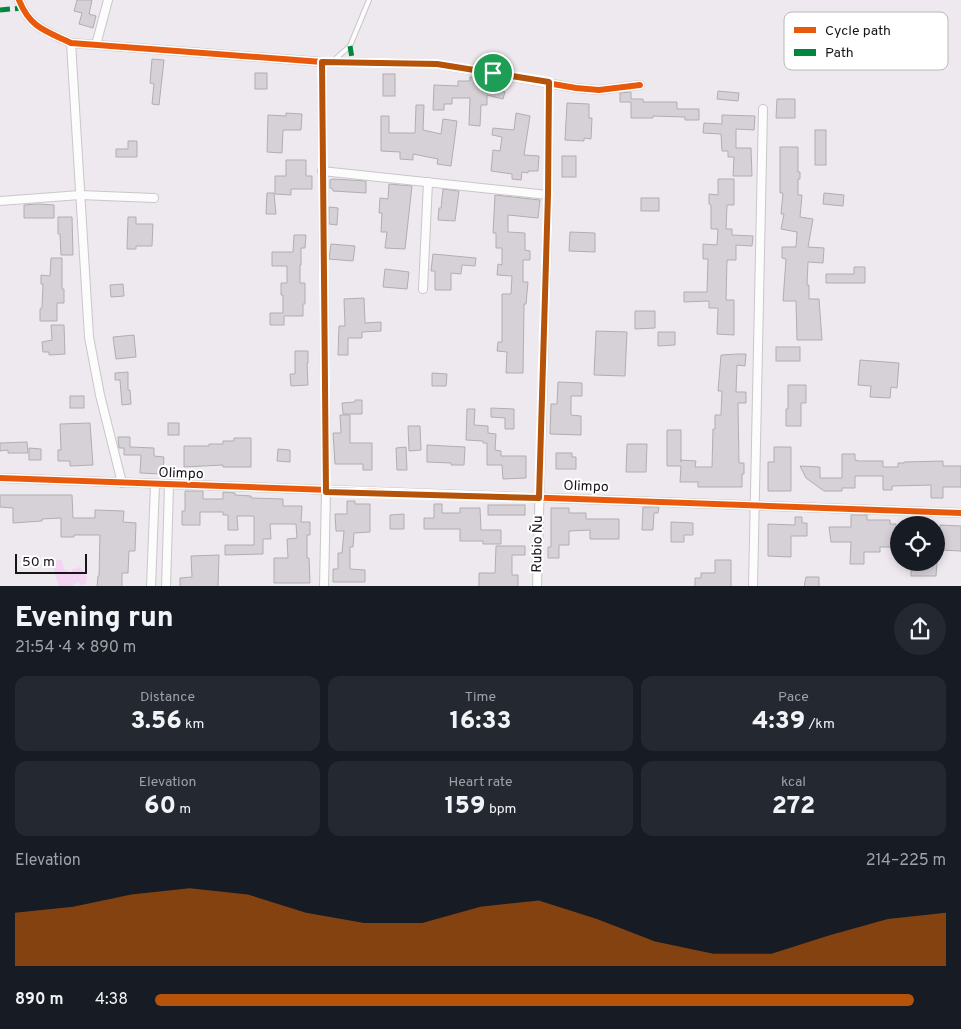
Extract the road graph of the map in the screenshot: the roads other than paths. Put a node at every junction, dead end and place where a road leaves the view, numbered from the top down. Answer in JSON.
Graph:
{"nodes":[{"id":1,"x":19,"y":0,"type":"edge"},
{"id":2,"x":108,"y":0,"type":"edge"},
{"id":3,"x":369,"y":0,"type":"edge"},
{"id":4,"x":71,"y":43,"type":"junction"},
{"id":5,"x":96,"y":45,"type":"junction"},
{"id":6,"x":322,"y":62,"type":"junction"},
{"id":7,"x":332,"y":62,"type":"junction"},
{"id":8,"x":549,"y":82,"type":"junction"},
{"id":9,"x":640,"y":85,"type":"dead end"},
{"id":10,"x":763,"y":109,"type":"dead end"},
{"id":11,"x":322,"y":171,"type":"junction"},
{"id":12,"x":428,"y":182,"type":"junction"},
{"id":13,"x":548,"y":194,"type":"junction"},
{"id":14,"x":80,"y":195,"type":"junction"},
{"id":15,"x":154,"y":198,"type":"dead end"},
{"id":16,"x":0,"y":201,"type":"edge"},
{"id":17,"x":423,"y":289,"type":"dead end"},
{"id":18,"x":0,"y":478,"type":"edge"},
{"id":19,"x":122,"y":483,"type":"junction"},
{"id":20,"x":155,"y":485,"type":"junction"},
{"id":21,"x":169,"y":486,"type":"junction"},
{"id":22,"x":326,"y":492,"type":"junction"},
{"id":23,"x":539,"y":498,"type":"junction"},
{"id":24,"x":756,"y":505,"type":"junction"},
{"id":25,"x":961,"y":513,"type":"edge"},
{"id":26,"x":151,"y":586,"type":"edge"},
{"id":27,"x":166,"y":586,"type":"edge"},
{"id":28,"x":324,"y":586,"type":"edge"},
{"id":29,"x":537,"y":586,"type":"edge"},
{"id":30,"x":753,"y":586,"type":"edge"}],
"edges":[{"from":1,"to":4,"type":"street"},
{"from":2,"to":5,"type":"street"},
{"from":3,"to":7,"type":"lane"},
{"from":4,"to":5,"type":"street"},
{"from":4,"to":14,"type":"street"},
{"from":5,"to":6,"type":"street"},
{"from":6,"to":7,"type":"street"},
{"from":6,"to":11,"type":"street"},
{"from":7,"to":8,"type":"street"},
{"from":8,"to":9,"type":"street"},
{"from":8,"to":13,"type":"street","name":"Rubio Ñu"},
{"from":10,"to":24,"type":"street"},
{"from":11,"to":12,"type":"street"},
{"from":11,"to":22,"type":"street"},
{"from":12,"to":13,"type":"street"},
{"from":12,"to":17,"type":"street"},
{"from":13,"to":23,"type":"street","name":"Rubio Ñu"},
{"from":14,"to":15,"type":"street"},
{"from":14,"to":16,"type":"street"},
{"from":14,"to":19,"type":"street"},
{"from":18,"to":19,"type":"street","name":"Olimpo"},
{"from":19,"to":20,"type":"street","name":"Olimpo"},
{"from":20,"to":21,"type":"street","name":"Olimpo"},
{"from":20,"to":26,"type":"street"},
{"from":21,"to":22,"type":"street","name":"Olimpo"},
{"from":21,"to":27,"type":"street"},
{"from":22,"to":23,"type":"street","name":"Olimpo"},
{"from":22,"to":28,"type":"street"},
{"from":23,"to":24,"type":"street","name":"Olimpo"},
{"from":23,"to":29,"type":"street","name":"Rubio Ñu"},
{"from":24,"to":25,"type":"street","name":"Olimpo"},
{"from":24,"to":30,"type":"street"}]}
